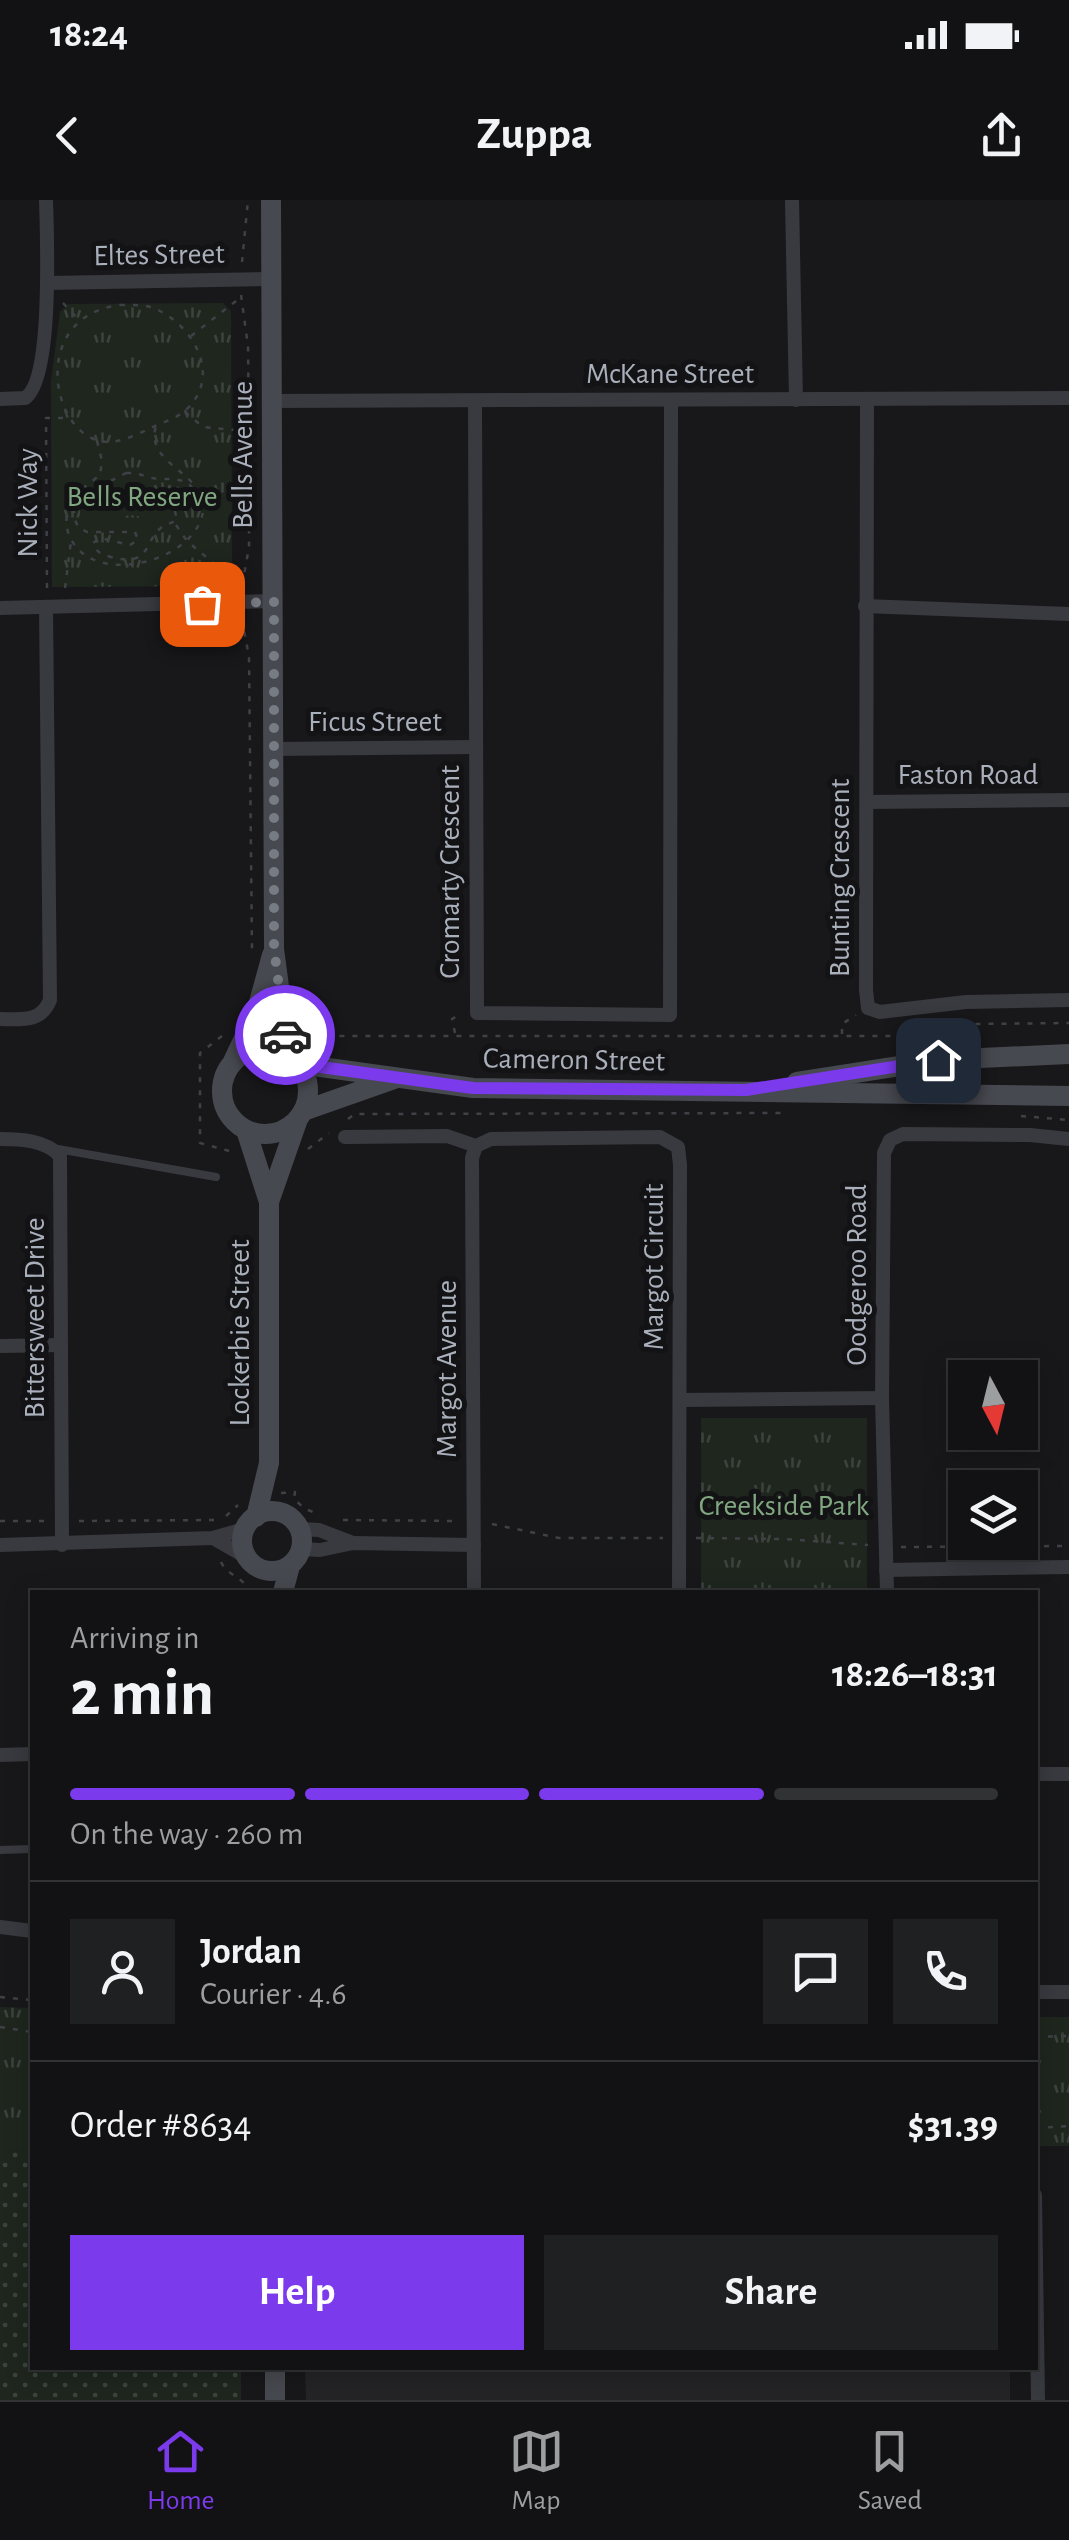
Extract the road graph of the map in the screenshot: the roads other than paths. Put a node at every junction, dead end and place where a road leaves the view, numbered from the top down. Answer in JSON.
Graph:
{"nodes":[{"id":1,"x":46,"y":200,"type":"edge"},
{"id":2,"x":271,"y":200,"type":"edge"},
{"id":3,"x":792,"y":200,"type":"edge"},
{"id":4,"x":271,"y":279,"type":"junction"},
{"id":5,"x":48,"y":283,"type":"junction"},
{"id":6,"x":1069,"y":398,"type":"edge"},
{"id":7,"x":0,"y":400,"type":"edge"},
{"id":8,"x":671,"y":400,"type":"junction"},
{"id":9,"x":796,"y":400,"type":"junction"},
{"id":10,"x":867,"y":400,"type":"junction"},
{"id":11,"x":475,"y":401,"type":"junction"},
{"id":12,"x":272,"y":402,"type":"junction"},
{"id":13,"x":274,"y":602,"type":"junction"},
{"id":14,"x":865,"y":606,"type":"junction"},
{"id":15,"x":0,"y":608,"type":"edge"},
{"id":16,"x":46,"y":608,"type":"junction"},
{"id":17,"x":1069,"y":614,"type":"edge"},
{"id":18,"x":476,"y":748,"type":"junction"},
{"id":19,"x":273,"y":749,"type":"junction"},
{"id":20,"x":1069,"y":800,"type":"edge"},
{"id":21,"x":867,"y":802,"type":"junction"},
{"id":22,"x":274,"y":948,"type":"junction"},
{"id":23,"x":1069,"y":1000,"type":"edge"},
{"id":24,"x":0,"y":1019,"type":"edge"},
{"id":25,"x":1069,"y":1054,"type":"edge"},
{"id":26,"x":293,"y":1059,"type":"junction"},
{"id":27,"x":234,"y":1060,"type":"junction"},
{"id":28,"x":401,"y":1077,"type":"junction"},
{"id":29,"x":746,"y":1090,"type":"junction"},
{"id":30,"x":1069,"y":1096,"type":"edge"},
{"id":31,"x":300,"y":1115,"type":"junction"},
{"id":32,"x":246,"y":1130,"type":"junction"},
{"id":33,"x":341,"y":1130,"type":"road end"},
{"id":34,"x":0,"y":1139,"type":"edge"},
{"id":35,"x":1069,"y":1139,"type":"edge"},
{"id":36,"x":476,"y":1146,"type":"junction"},
{"id":37,"x":54,"y":1148,"type":"junction"},
{"id":38,"x":216,"y":1177,"type":"dead end"},
{"id":39,"x":269,"y":1202,"type":"junction"},
{"id":40,"x":61,"y":1345,"type":"junction"},
{"id":41,"x":0,"y":1346,"type":"edge"},
{"id":42,"x":882,"y":1398,"type":"junction"},
{"id":43,"x":681,"y":1400,"type":"junction"},
{"id":44,"x":269,"y":1463,"type":"junction"},
{"id":45,"x":250,"y":1523,"type":"junction"},
{"id":46,"x":213,"y":1538,"type":"junction"},
{"id":47,"x":294,"y":1540,"type":"junction"},
{"id":48,"x":0,"y":1545,"type":"edge"},
{"id":49,"x":62,"y":1545,"type":"junction"},
{"id":50,"x":474,"y":1545,"type":"junction"},
{"id":51,"x":253,"y":1563,"type":"junction"},
{"id":52,"x":1069,"y":1567,"type":"edge"},
{"id":53,"x":886,"y":1570,"type":"junction"},
{"id":54,"x":265,"y":1590,"type":"edge"},
{"id":55,"x":282,"y":1590,"type":"edge"},
{"id":56,"x":474,"y":1590,"type":"edge"},
{"id":57,"x":679,"y":1590,"type":"edge"},
{"id":58,"x":887,"y":1590,"type":"edge"},
{"id":59,"x":0,"y":1754,"type":"edge"},
{"id":60,"x":30,"y":1754,"type":"edge"},
{"id":61,"x":1038,"y":1774,"type":"edge"},
{"id":62,"x":1069,"y":1774,"type":"edge"},
{"id":63,"x":30,"y":1849,"type":"edge"},
{"id":64,"x":0,"y":1850,"type":"edge"},
{"id":65,"x":0,"y":1928,"type":"edge"},
{"id":66,"x":30,"y":1931,"type":"edge"},
{"id":67,"x":1038,"y":1992,"type":"edge"},
{"id":68,"x":1069,"y":1992,"type":"edge"},
{"id":69,"x":275,"y":2370,"type":"edge"},
{"id":70,"x":1038,"y":2370,"type":"edge"},
{"id":71,"x":274,"y":2400,"type":"edge"},
{"id":72,"x":1038,"y":2400,"type":"edge"}],
"edges":[{"from":1,"to":5,"type":"street"},
{"from":2,"to":4,"type":"street","name":"Bells Avenue"},
{"from":3,"to":9,"type":"street"},
{"from":4,"to":5,"type":"street","name":"Eltes Street"},
{"from":4,"to":12,"type":"street","name":"Bells Avenue"},
{"from":5,"to":7,"type":"street"},
{"from":6,"to":10,"type":"street","name":"McKane Street"},
{"from":8,"to":9,"type":"street","name":"McKane Street"},
{"from":8,"to":11,"type":"street","name":"McKane Street"},
{"from":8,"to":18,"type":"street","name":"Cromarty Crescent"},
{"from":9,"to":10,"type":"street","name":"McKane Street"},
{"from":10,"to":14,"type":"street","name":"Bunting Crescent"},
{"from":11,"to":12,"type":"street","name":"McKane Street"},
{"from":11,"to":18,"type":"street","name":"Cromarty Crescent"},
{"from":12,"to":13,"type":"street","name":"Bells Avenue"},
{"from":13,"to":16,"type":"street"},
{"from":13,"to":19,"type":"street","name":"Bells Avenue"},
{"from":14,"to":17,"type":"street"},
{"from":14,"to":21,"type":"street","name":"Bunting Crescent"},
{"from":15,"to":16,"type":"street"},
{"from":16,"to":24,"type":"street"},
{"from":18,"to":19,"type":"street","name":"Ficus Street"},
{"from":19,"to":22,"type":"street","name":"Bells Avenue"},
{"from":20,"to":21,"type":"street","name":"Faston Road"},
{"from":21,"to":23,"type":"street","name":"Bunting Crescent"},
{"from":22,"to":26,"type":"street"},
{"from":22,"to":27,"type":"street"},
{"from":25,"to":29,"type":"street","name":"Cameron Street"},
{"from":26,"to":27,"type":"street"},
{"from":26,"to":28,"type":"street","name":"Cameron Street"},
{"from":26,"to":31,"type":"street"},
{"from":27,"to":32,"type":"street"},
{"from":28,"to":29,"type":"street","name":"Cameron Street"},
{"from":28,"to":31,"type":"street"},
{"from":29,"to":30,"type":"street","name":"Cameron Street"},
{"from":31,"to":32,"type":"street"},
{"from":31,"to":39,"type":"street"},
{"from":32,"to":39,"type":"street"},
{"from":33,"to":36,"type":"street"},
{"from":34,"to":37,"type":"street"},
{"from":35,"to":42,"type":"street","name":"Oodgeroo Road"},
{"from":36,"to":43,"type":"street","name":"Margot Circuit"},
{"from":36,"to":50,"type":"street","name":"Margot Avenue"},
{"from":37,"to":38,"type":"lane"},
{"from":37,"to":40,"type":"street","name":"Bittersweet Drive"},
{"from":39,"to":44,"type":"street","name":"Lockerbie Street"},
{"from":40,"to":41,"type":"street"},
{"from":40,"to":49,"type":"street","name":"Bittersweet Drive"},
{"from":42,"to":43,"type":"street"},
{"from":42,"to":53,"type":"street","name":"Oodgeroo Road"},
{"from":43,"to":57,"type":"street","name":"Margot Circuit"},
{"from":44,"to":45,"type":"street"},
{"from":44,"to":47,"type":"street"},
{"from":45,"to":46,"type":"street"},
{"from":45,"to":47,"type":"street"},
{"from":45,"to":51,"type":"street"},
{"from":46,"to":49,"type":"street"},
{"from":46,"to":51,"type":"street"},
{"from":47,"to":50,"type":"street"},
{"from":47,"to":51,"type":"street"},
{"from":47,"to":55,"type":"street"},
{"from":48,"to":49,"type":"street"},
{"from":50,"to":56,"type":"street","name":"Margot Avenue"},
{"from":51,"to":54,"type":"street"},
{"from":52,"to":53,"type":"street"},
{"from":53,"to":58,"type":"street","name":"Oodgeroo Road"},
{"from":59,"to":60,"type":"street"},
{"from":61,"to":62,"type":"street"},
{"from":63,"to":64,"type":"lane"},
{"from":65,"to":66,"type":"street"},
{"from":67,"to":68,"type":"street"},
{"from":69,"to":71,"type":"street"},
{"from":70,"to":72,"type":"street"}]}
